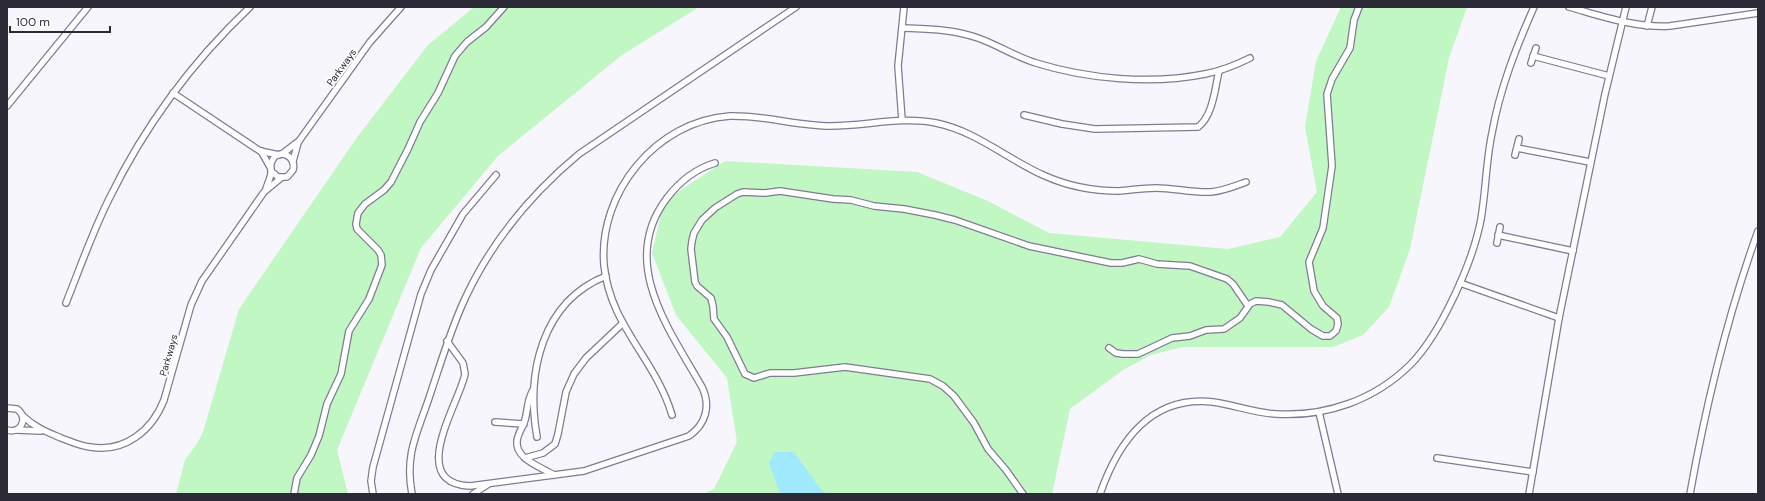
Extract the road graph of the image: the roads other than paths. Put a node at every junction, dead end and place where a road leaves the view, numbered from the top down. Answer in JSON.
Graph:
{"nodes":[{"id":1,"x":88,"y":7,"type":"edge"},
{"id":2,"x":250,"y":7,"type":"edge"},
{"id":3,"x":401,"y":7,"type":"edge"},
{"id":4,"x":504,"y":7,"type":"edge"},
{"id":5,"x":796,"y":7,"type":"edge"},
{"id":6,"x":904,"y":7,"type":"edge"},
{"id":7,"x":1359,"y":7,"type":"edge"},
{"id":8,"x":1534,"y":7,"type":"edge"},
{"id":9,"x":1569,"y":7,"type":"edge"},
{"id":10,"x":1626,"y":7,"type":"edge"},
{"id":11,"x":1652,"y":7,"type":"edge"},
{"id":12,"x":1758,"y":12,"type":"edge"},
{"id":13,"x":1622,"y":22,"type":"junction"},
{"id":14,"x":1647,"y":26,"type":"junction"},
{"id":15,"x":903,"y":28,"type":"junction"},
{"id":16,"x":1536,"y":48,"type":"dead end"},
{"id":17,"x":1533,"y":56,"type":"junction"},
{"id":18,"x":1250,"y":58,"type":"dead end"},
{"id":19,"x":1531,"y":63,"type":"dead end"},
{"id":20,"x":1219,"y":71,"type":"junction"},
{"id":21,"x":1609,"y":76,"type":"junction"},
{"id":22,"x":173,"y":93,"type":"junction"},
{"id":23,"x":7,"y":106,"type":"edge"},
{"id":24,"x":1024,"y":115,"type":"dead end"},
{"id":25,"x":902,"y":120,"type":"junction"},
{"id":26,"x":1519,"y":140,"type":"dead end"},
{"id":27,"x":299,"y":141,"type":"junction"},
{"id":28,"x":1517,"y":148,"type":"junction"},
{"id":29,"x":260,"y":151,"type":"junction"},
{"id":30,"x":280,"y":154,"type":"junction"},
{"id":31,"x":1515,"y":155,"type":"dead end"},
{"id":32,"x":293,"y":161,"type":"junction"},
{"id":33,"x":1590,"y":162,"type":"junction"},
{"id":34,"x":715,"y":163,"type":"dead end"},
{"id":35,"x":271,"y":169,"type":"junction"},
{"id":36,"x":496,"y":175,"type":"dead end"},
{"id":37,"x":281,"y":178,"type":"junction"},
{"id":38,"x":1246,"y":182,"type":"dead end"},
{"id":39,"x":264,"y":192,"type":"junction"},
{"id":40,"x":1500,"y":227,"type":"dead end"},
{"id":41,"x":1758,"y":231,"type":"edge"},
{"id":42,"x":1498,"y":235,"type":"junction"},
{"id":43,"x":1496,"y":243,"type":"dead end"},
{"id":44,"x":1573,"y":252,"type":"junction"},
{"id":45,"x":606,"y":276,"type":"junction"},
{"id":46,"x":1460,"y":283,"type":"junction"},
{"id":47,"x":66,"y":303,"type":"dead end"},
{"id":48,"x":1248,"y":306,"type":"junction"},
{"id":49,"x":1558,"y":318,"type":"junction"},
{"id":50,"x":622,"y":324,"type":"junction"},
{"id":51,"x":447,"y":341,"type":"junction"},
{"id":52,"x":1108,"y":348,"type":"dead end"},
{"id":53,"x":534,"y":390,"type":"junction"},
{"id":54,"x":7,"y":408,"type":"edge"},
{"id":55,"x":1319,"y":412,"type":"junction"},
{"id":56,"x":672,"y":415,"type":"dead end"},
{"id":57,"x":23,"y":416,"type":"junction"},
{"id":58,"x":494,"y":422,"type":"dead end"},
{"id":59,"x":524,"y":424,"type":"junction"},
{"id":60,"x":17,"y":430,"type":"junction"},
{"id":61,"x":7,"y":431,"type":"edge"},
{"id":62,"x":43,"y":431,"type":"junction"},
{"id":63,"x":537,"y":437,"type":"dead end"},
{"id":64,"x":525,"y":458,"type":"junction"},
{"id":65,"x":1437,"y":458,"type":"dead end"},
{"id":66,"x":1533,"y":472,"type":"junction"},
{"id":67,"x":554,"y":475,"type":"junction"},
{"id":68,"x":489,"y":484,"type":"junction"},
{"id":69,"x":294,"y":494,"type":"edge"},
{"id":70,"x":373,"y":494,"type":"edge"},
{"id":71,"x":412,"y":494,"type":"edge"},
{"id":72,"x":473,"y":494,"type":"edge"},
{"id":73,"x":1023,"y":494,"type":"edge"},
{"id":74,"x":1100,"y":494,"type":"edge"},
{"id":75,"x":1338,"y":494,"type":"edge"},
{"id":76,"x":1529,"y":494,"type":"edge"},
{"id":77,"x":1690,"y":494,"type":"edge"}],
"edges":[{"from":1,"to":23,"type":"street"},
{"from":2,"to":22,"type":"street"},
{"from":3,"to":27,"type":"street","name":"Parkways"},
{"from":4,"to":69,"type":"street"},
{"from":5,"to":51,"type":"street"},
{"from":6,"to":15,"type":"street"},
{"from":7,"to":48,"type":"street"},
{"from":8,"to":46,"type":"street"},
{"from":9,"to":13,"type":"street"},
{"from":10,"to":13,"type":"street"},
{"from":11,"to":14,"type":"street"},
{"from":12,"to":14,"type":"street"},
{"from":13,"to":14,"type":"street"},
{"from":13,"to":21,"type":"street"},
{"from":15,"to":20,"type":"street"},
{"from":15,"to":25,"type":"street"},
{"from":16,"to":17,"type":"street"},
{"from":17,"to":19,"type":"street"},
{"from":17,"to":21,"type":"street"},
{"from":18,"to":20,"type":"street"},
{"from":20,"to":24,"type":"street"},
{"from":21,"to":33,"type":"street"},
{"from":22,"to":29,"type":"street"},
{"from":22,"to":47,"type":"street"},
{"from":25,"to":38,"type":"street"},
{"from":25,"to":45,"type":"street"},
{"from":26,"to":28,"type":"street"},
{"from":27,"to":30,"type":"street","name":"Parkways"},
{"from":27,"to":32,"type":"street","name":"Parkways"},
{"from":28,"to":31,"type":"street"},
{"from":28,"to":33,"type":"street"},
{"from":29,"to":30,"type":"street"},
{"from":29,"to":35,"type":"street"},
{"from":30,"to":32,"type":"street"},
{"from":30,"to":35,"type":"street"},
{"from":32,"to":37,"type":"street"},
{"from":33,"to":44,"type":"street"},
{"from":34,"to":67,"type":"street"},
{"from":35,"to":37,"type":"street"},
{"from":35,"to":39,"type":"street","name":"Parkways"},
{"from":36,"to":70,"type":"street"},
{"from":37,"to":39,"type":"street","name":"Parkways"},
{"from":39,"to":62,"type":"street","name":"Parkways"},
{"from":40,"to":42,"type":"street"},
{"from":41,"to":77,"type":"street"},
{"from":42,"to":43,"type":"street"},
{"from":42,"to":44,"type":"street"},
{"from":44,"to":49,"type":"street"},
{"from":45,"to":50,"type":"street"},
{"from":45,"to":53,"type":"street"},
{"from":46,"to":49,"type":"street"},
{"from":46,"to":55,"type":"street"},
{"from":48,"to":52,"type":"street"},
{"from":48,"to":73,"type":"street"},
{"from":49,"to":66,"type":"street"},
{"from":50,"to":56,"type":"street"},
{"from":50,"to":64,"type":"street"},
{"from":51,"to":68,"type":"street"},
{"from":51,"to":71,"type":"street"},
{"from":53,"to":59,"type":"street"},
{"from":53,"to":63,"type":"street"},
{"from":54,"to":57,"type":"street","name":"Parkways"},
{"from":55,"to":74,"type":"street"},
{"from":55,"to":75,"type":"street"},
{"from":57,"to":60,"type":"street"},
{"from":57,"to":62,"type":"street","name":"Parkways"},
{"from":58,"to":59,"type":"street"},
{"from":59,"to":64,"type":"street"},
{"from":60,"to":61,"type":"street","name":"Parkways"},
{"from":60,"to":62,"type":"street","name":"Parkways"},
{"from":64,"to":67,"type":"street"},
{"from":65,"to":66,"type":"street"},
{"from":66,"to":76,"type":"street"},
{"from":67,"to":68,"type":"street"},
{"from":68,"to":72,"type":"street"}]}
